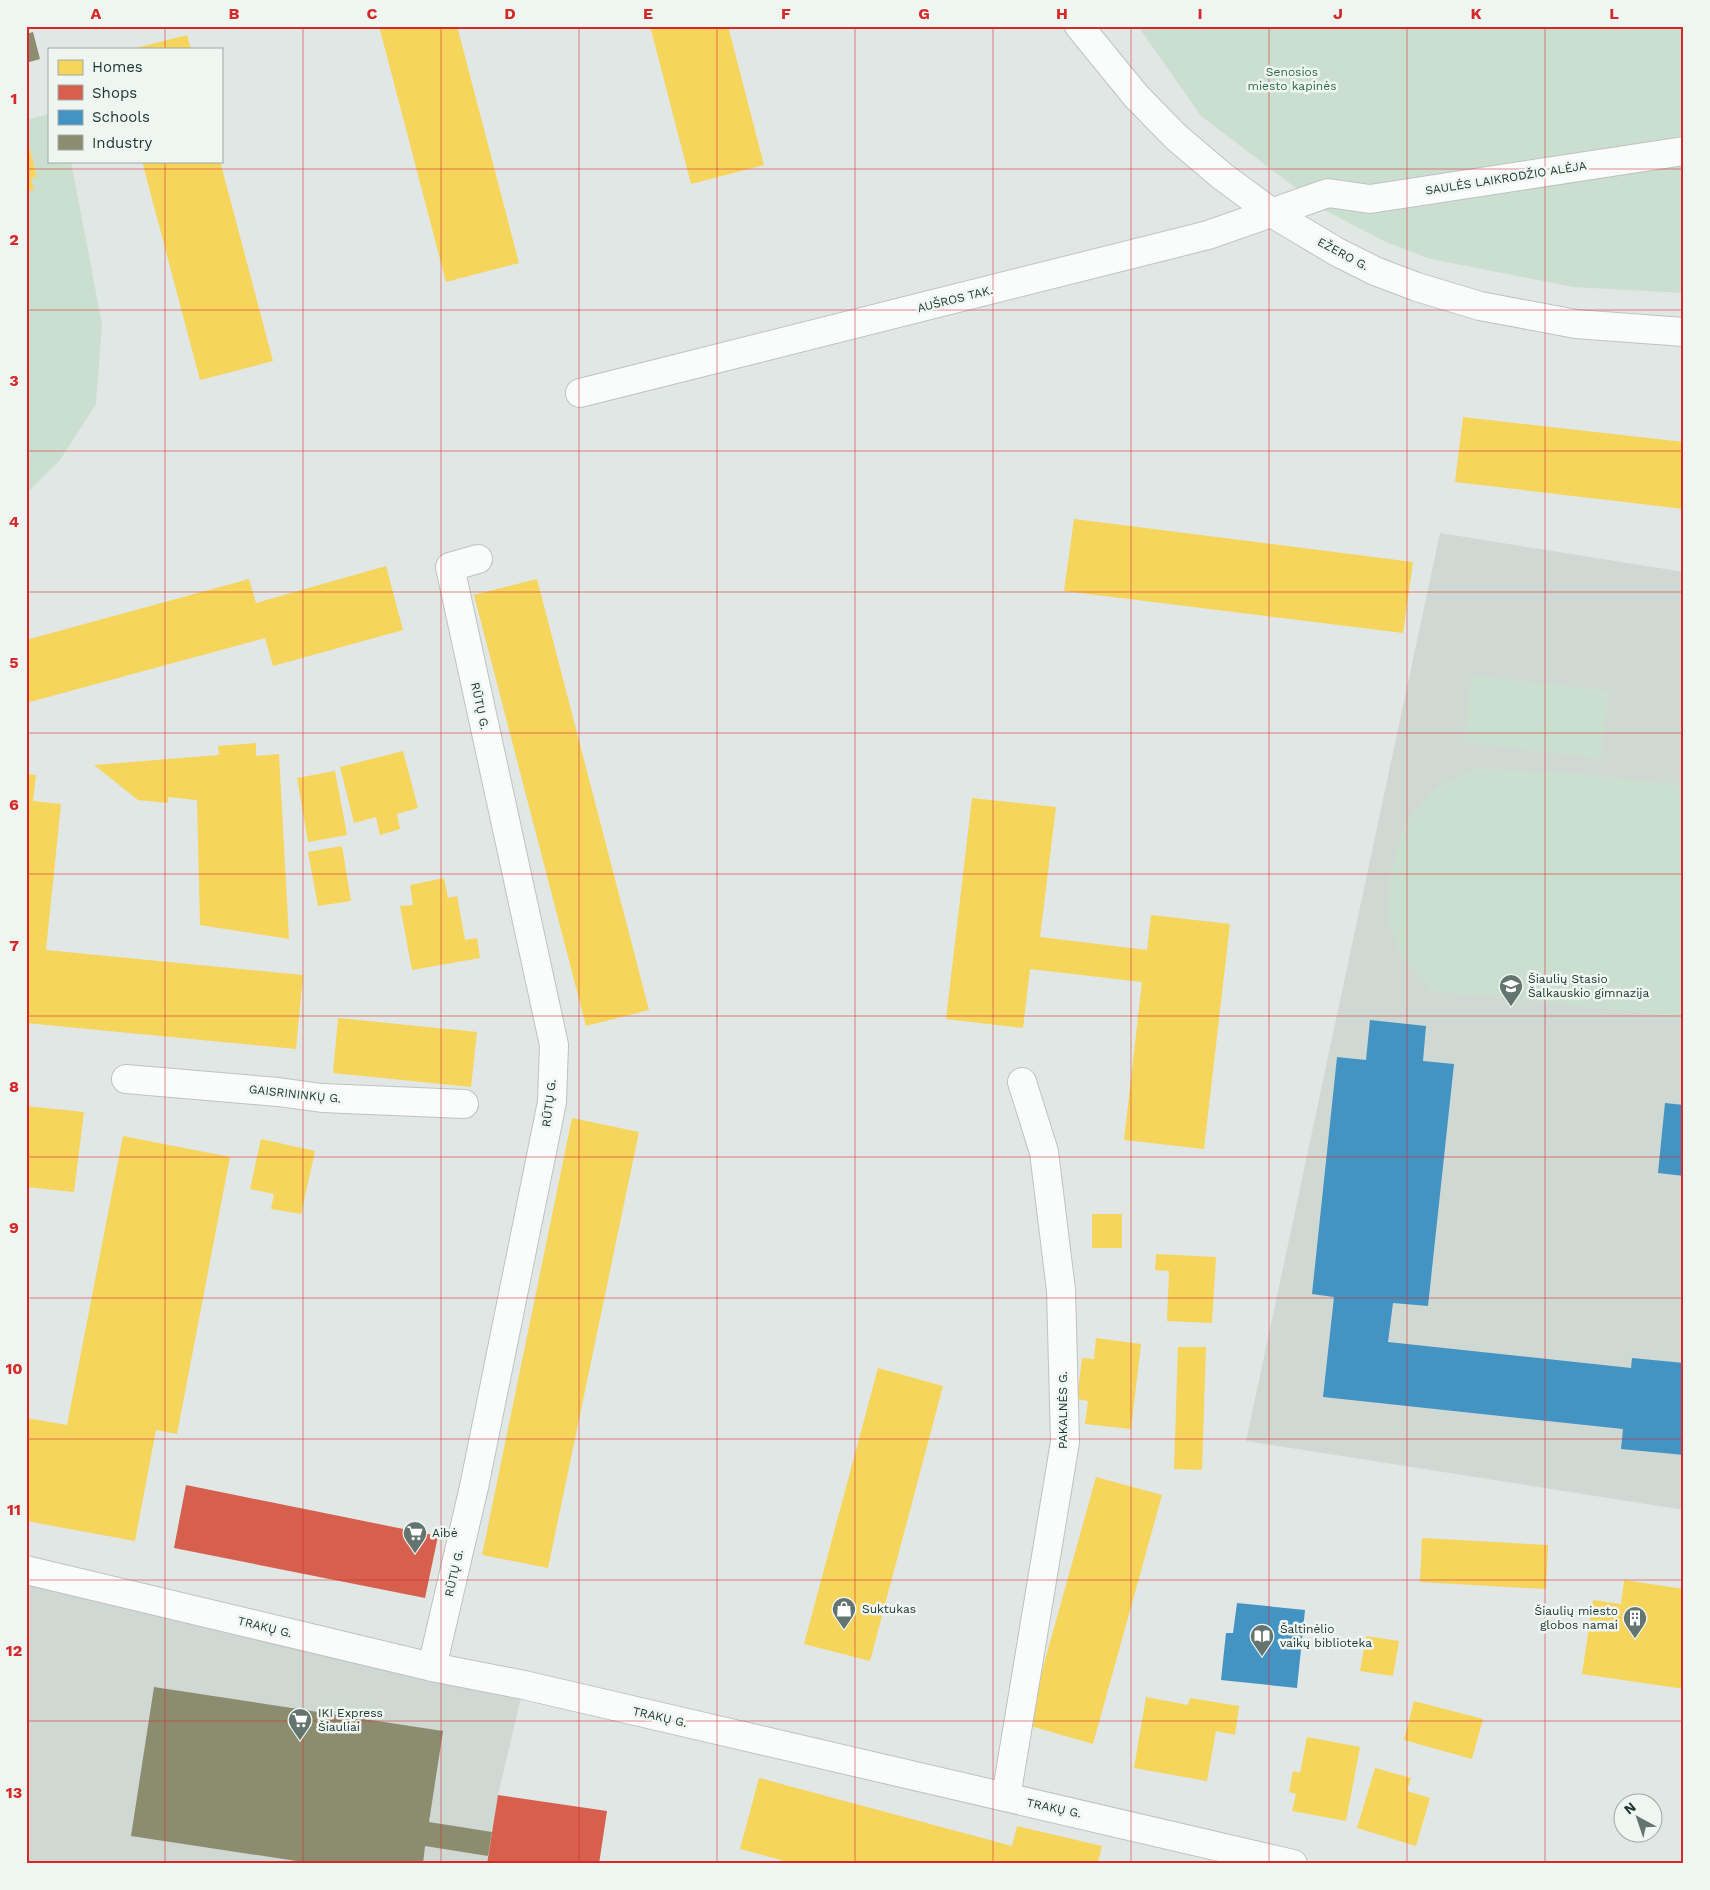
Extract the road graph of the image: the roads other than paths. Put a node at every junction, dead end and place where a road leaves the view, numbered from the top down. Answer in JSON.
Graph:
{"nodes":[{"id":1,"x":1079,"y":26,"type":"edge"},
{"id":2,"x":1684,"y":151,"type":"edge"},
{"id":3,"x":1328,"y":193,"type":"joint"},
{"id":4,"x":1272,"y":213,"type":"junction"},
{"id":5,"x":1684,"y":332,"type":"edge"},
{"id":6,"x":580,"y":393,"type":"dead end"},
{"id":7,"x":478,"y":559,"type":"dead end"},
{"id":8,"x":126,"y":1079,"type":"dead end"},
{"id":9,"x":1022,"y":1082,"type":"dead end"},
{"id":10,"x":464,"y":1104,"type":"dead end"},
{"id":11,"x":26,"y":1570,"type":"edge"},
{"id":12,"x":432,"y":1667,"type":"junction"},
{"id":13,"x":1006,"y":1797,"type":"junction"},
{"id":14,"x":1294,"y":1864,"type":"edge"}],
"edges":[{"from":1,"to":4,"type":"street","name":"EŽERO G."},
{"from":2,"to":3,"type":"street","name":"SAULĖS LAIKRODŽIO ALĖJA"},
{"from":3,"to":4,"type":"street","name":"AUŠROS TAK."},
{"from":4,"to":5,"type":"street","name":"EŽERO G."},
{"from":4,"to":6,"type":"street","name":"AUŠROS TAK."},
{"from":7,"to":12,"type":"street","name":"RŪTŲ G."},
{"from":8,"to":10,"type":"street","name":"GAISRININKŲ G."},
{"from":9,"to":13,"type":"street","name":"PAKALNĖS G."},
{"from":11,"to":12,"type":"street","name":"TRAKŲ G."},
{"from":12,"to":13,"type":"street","name":"TRAKŲ G."},
{"from":13,"to":14,"type":"street","name":"TRAKŲ G."}]}
